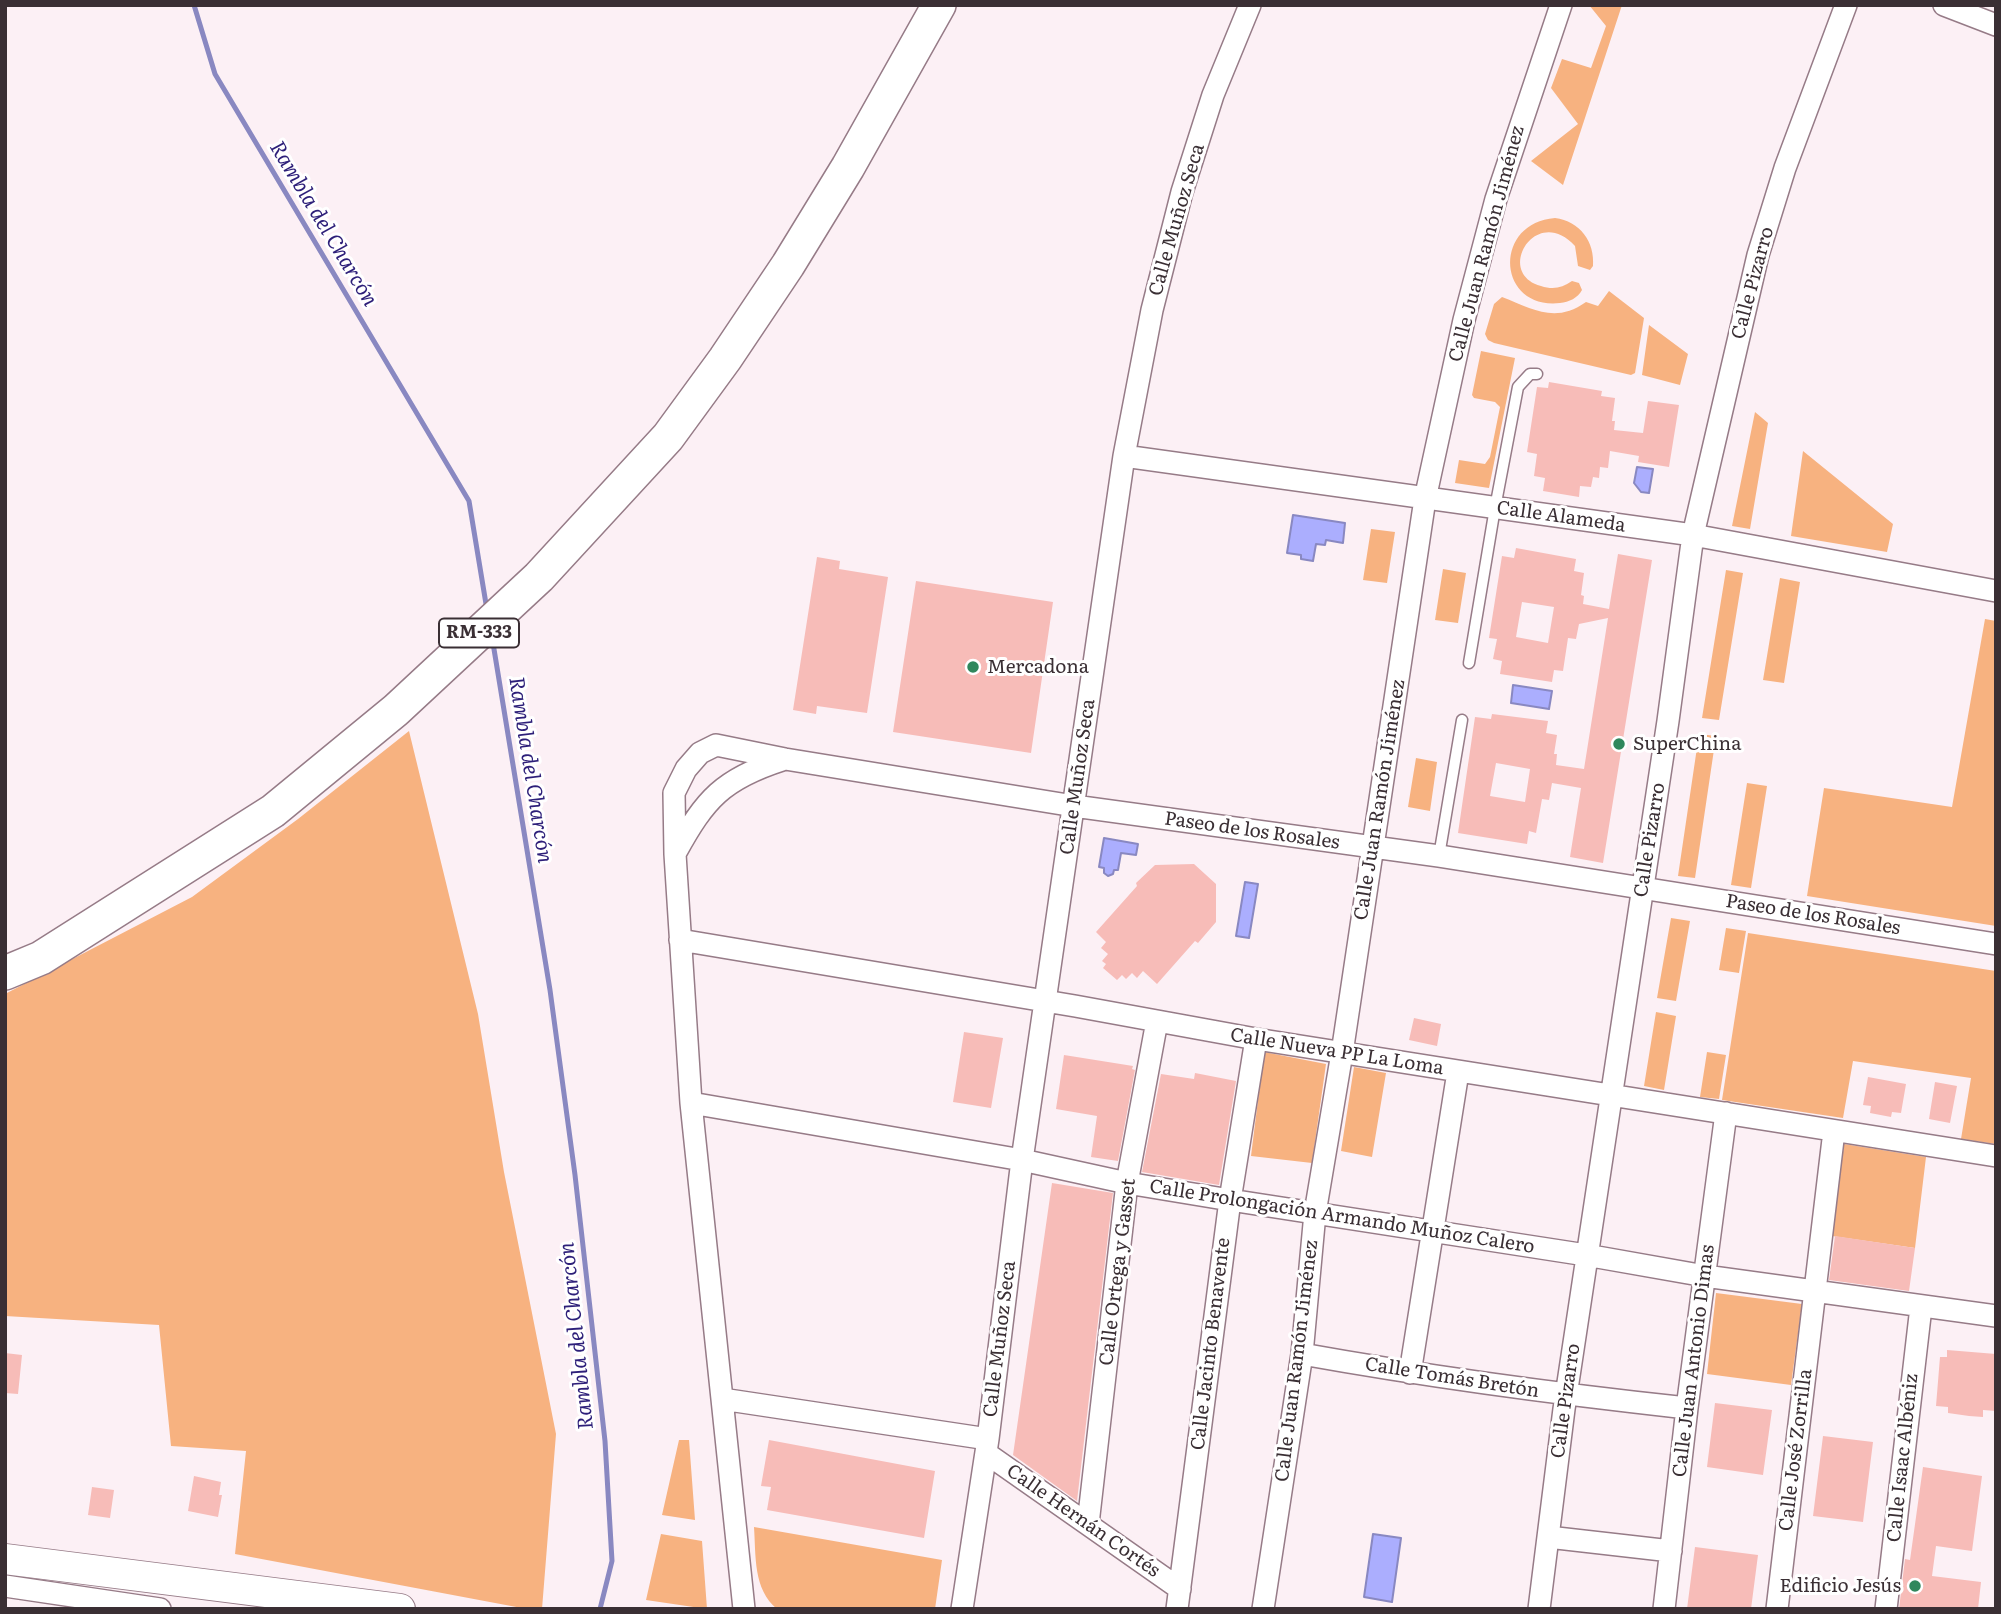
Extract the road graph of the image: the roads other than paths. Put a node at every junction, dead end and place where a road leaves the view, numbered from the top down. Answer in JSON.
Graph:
{"nodes":[{"id":1,"x":939,"y":5,"type":"edge"},
{"id":2,"x":1250,"y":5,"type":"edge"},
{"id":3,"x":1561,"y":5,"type":"edge"},
{"id":4,"x":1846,"y":5,"type":"edge"},
{"id":5,"x":1944,"y":5,"type":"edge"},
{"id":6,"x":1996,"y":26,"type":"edge"},
{"id":7,"x":1537,"y":374,"type":"dead end"},
{"id":8,"x":1124,"y":456,"type":"junction"},
{"id":9,"x":1425,"y":499,"type":"junction"},
{"id":10,"x":1495,"y":508,"type":"junction"},
{"id":11,"x":1693,"y":535,"type":"junction"},
{"id":12,"x":1996,"y":591,"type":"edge"},
{"id":13,"x":1469,"y":663,"type":"dead end"},
{"id":14,"x":1462,"y":720,"type":"dead end"},
{"id":15,"x":785,"y":759,"type":"junction"},
{"id":16,"x":1074,"y":806,"type":"junction"},
{"id":17,"x":1372,"y":848,"type":"junction"},
{"id":18,"x":675,"y":854,"type":"junction"},
{"id":19,"x":1439,"y":856,"type":"junction"},
{"id":20,"x":1642,"y":887,"type":"junction"},
{"id":21,"x":680,"y":940,"type":"junction"},
{"id":22,"x":1996,"y":944,"type":"edge"},
{"id":23,"x":5,"y":973,"type":"edge"},
{"id":24,"x":1045,"y":1002,"type":"junction"},
{"id":25,"x":1157,"y":1021,"type":"junction"},
{"id":26,"x":1256,"y":1039,"type":"junction"},
{"id":27,"x":1342,"y":1053,"type":"junction"},
{"id":28,"x":1458,"y":1072,"type":"junction"},
{"id":29,"x":1611,"y":1096,"type":"junction"},
{"id":30,"x":691,"y":1103,"type":"junction"},
{"id":31,"x":1726,"y":1112,"type":"junction"},
{"id":32,"x":1834,"y":1131,"type":"junction"},
{"id":33,"x":1996,"y":1156,"type":"edge"},
{"id":34,"x":1022,"y":1160,"type":"junction"},
{"id":35,"x":1128,"y":1183,"type":"junction"},
{"id":36,"x":1230,"y":1200,"type":"junction"},
{"id":37,"x":1315,"y":1213,"type":"junction"},
{"id":38,"x":1432,"y":1231,"type":"junction"},
{"id":39,"x":1586,"y":1255,"type":"junction"},
{"id":40,"x":1705,"y":1276,"type":"junction"},
{"id":41,"x":1814,"y":1290,"type":"junction"},
{"id":42,"x":1922,"y":1307,"type":"junction"},
{"id":43,"x":1996,"y":1316,"type":"edge"},
{"id":44,"x":1302,"y":1354,"type":"junction"},
{"id":45,"x":1410,"y":1373,"type":"junction"},
{"id":46,"x":1566,"y":1395,"type":"junction"},
{"id":47,"x":722,"y":1399,"type":"junction"},
{"id":48,"x":1686,"y":1408,"type":"junction"},
{"id":49,"x":987,"y":1446,"type":"junction"},
{"id":50,"x":1088,"y":1524,"type":"junction"},
{"id":51,"x":1548,"y":1537,"type":"junction"},
{"id":52,"x":1671,"y":1550,"type":"junction"},
{"id":53,"x":5,"y":1559,"type":"edge"},
{"id":54,"x":5,"y":1586,"type":"edge"},
{"id":55,"x":227,"y":1598,"type":"edge"},
{"id":56,"x":1178,"y":1599,"type":"edge"},
{"id":57,"x":340,"y":1605,"type":"edge"},
{"id":58,"x":160,"y":1609,"type":"edge"},
{"id":59,"x":400,"y":1609,"type":"edge"},
{"id":60,"x":744,"y":1609,"type":"edge"},
{"id":61,"x":962,"y":1609,"type":"edge"},
{"id":62,"x":1263,"y":1609,"type":"edge"},
{"id":63,"x":1539,"y":1609,"type":"edge"},
{"id":64,"x":1664,"y":1609,"type":"edge"},
{"id":65,"x":1777,"y":1609,"type":"edge"},
{"id":66,"x":1886,"y":1609,"type":"edge"}],
"edges":[{"from":1,"to":23,"type":"main road","number":"RM-333"},
{"from":2,"to":8,"type":"street","name":"Calle Muñoz Seca"},
{"from":3,"to":9,"type":"street","name":"Calle Juan Ramón Jiménez"},
{"from":4,"to":11,"type":"street","name":"Calle Pizarro"},
{"from":5,"to":6,"type":"street"},
{"from":7,"to":10,"type":"lane"},
{"from":8,"to":9,"type":"street","name":"Calle Alameda"},
{"from":8,"to":16,"type":"street","name":"Calle Muñoz Seca"},
{"from":9,"to":10,"type":"street","name":"Calle Alameda"},
{"from":9,"to":17,"type":"street","name":"Calle Juan Ramón Jiménez"},
{"from":10,"to":11,"type":"street","name":"Calle Alameda"},
{"from":10,"to":13,"type":"lane"},
{"from":11,"to":12,"type":"street","name":"Calle Alameda"},
{"from":11,"to":20,"type":"street","name":"Calle Pizarro"},
{"from":14,"to":19,"type":"lane"},
{"from":15,"to":16,"type":"street","name":"Paseo de los Rosales"},
{"from":15,"to":18,"type":"street"},
{"from":15,"to":18,"type":"street","name":"Paseo de los Rosales"},
{"from":16,"to":17,"type":"street","name":"Paseo de los Rosales"},
{"from":16,"to":24,"type":"street","name":"Calle Muñoz Seca"},
{"from":17,"to":19,"type":"street","name":"Paseo de los Rosales"},
{"from":17,"to":27,"type":"street","name":"Calle Juan Ramón Jiménez"},
{"from":18,"to":21,"type":"street"},
{"from":19,"to":20,"type":"street","name":"Paseo de los Rosales"},
{"from":20,"to":22,"type":"street","name":"Paseo de los Rosales"},
{"from":20,"to":29,"type":"street","name":"Calle Pizarro"},
{"from":21,"to":24,"type":"street","name":"Calle Nueva PP La Loma"},
{"from":21,"to":30,"type":"street"},
{"from":24,"to":25,"type":"street","name":"Calle Nueva PP La Loma"},
{"from":24,"to":34,"type":"street","name":"Calle Muñoz Seca"},
{"from":25,"to":26,"type":"street","name":"Calle Nueva PP La Loma"},
{"from":25,"to":35,"type":"street","name":"Calle Ortega y Gasset"},
{"from":26,"to":27,"type":"street","name":"Calle Nueva PP La Loma"},
{"from":26,"to":36,"type":"street","name":"Calle Jacinto Benavente"},
{"from":27,"to":28,"type":"street","name":"Calle Nueva PP La Loma"},
{"from":27,"to":37,"type":"street","name":"Calle Juan Ramón Jiménez"},
{"from":28,"to":29,"type":"street","name":"Calle Nueva PP La Loma"},
{"from":28,"to":38,"type":"street"},
{"from":29,"to":31,"type":"street","name":"Calle Nueva PP La Loma"},
{"from":29,"to":39,"type":"street","name":"Calle Pizarro"},
{"from":30,"to":34,"type":"street","name":"Calle Prolongación Armando Muñoz Calero"},
{"from":30,"to":47,"type":"street"},
{"from":31,"to":32,"type":"street","name":"Calle Nueva PP La Loma"},
{"from":31,"to":40,"type":"street","name":"Calle Juan Antonio Dimas"},
{"from":32,"to":33,"type":"street","name":"Calle Nueva PP La Loma"},
{"from":32,"to":41,"type":"street","name":"Calle José Zorrilla"},
{"from":34,"to":35,"type":"street","name":"Calle Prolongación Armando Muñoz Calero"},
{"from":34,"to":49,"type":"street","name":"Calle Muñoz Seca"},
{"from":35,"to":36,"type":"street","name":"Calle Prolongación Armando Muñoz Calero"},
{"from":35,"to":50,"type":"street","name":"Calle Ortega y Gasset"},
{"from":36,"to":37,"type":"street","name":"Calle Prolongación Armando Muñoz Calero"},
{"from":36,"to":56,"type":"street","name":"Calle Jacinto Benavente"},
{"from":37,"to":38,"type":"street","name":"Calle Prolongación Armando Muñoz Calero"},
{"from":37,"to":44,"type":"street","name":"Calle Juan Ramón Jiménez"},
{"from":38,"to":39,"type":"street","name":"Calle Prolongación Armando Muñoz Calero"},
{"from":38,"to":45,"type":"street"},
{"from":39,"to":40,"type":"street","name":"Calle Prolongación Armando Muñoz Calero"},
{"from":39,"to":46,"type":"street","name":"Calle Pizarro"},
{"from":40,"to":41,"type":"street","name":"Calle Prolongación Armando Muñoz Calero"},
{"from":40,"to":48,"type":"street","name":"Calle Juan Antonio Dimas"},
{"from":41,"to":42,"type":"street","name":"Calle Prolongación Armando Muñoz Calero"},
{"from":41,"to":65,"type":"street","name":"Calle José Zorrilla"},
{"from":42,"to":43,"type":"street","name":"Calle Prolongación Armando Muñoz Calero"},
{"from":42,"to":66,"type":"street","name":"Calle Isaac Albéniz"},
{"from":44,"to":45,"type":"street","name":"Calle Tomás Bretón"},
{"from":44,"to":62,"type":"street","name":"Calle Juan Ramón Jiménez"},
{"from":45,"to":46,"type":"street","name":"Calle Tomás Bretón"},
{"from":46,"to":48,"type":"street","name":"Calle Tomás Bretón"},
{"from":46,"to":51,"type":"street","name":"Calle Pizarro"},
{"from":47,"to":49,"type":"street","name":"Calle Muñoz Seca"},
{"from":47,"to":60,"type":"street"},
{"from":48,"to":52,"type":"street","name":"Calle Juan Antonio Dimas"},
{"from":49,"to":50,"type":"street","name":"Calle Hernán Cortés"},
{"from":49,"to":61,"type":"street","name":"Calle Muñoz Seca"},
{"from":50,"to":56,"type":"street","name":"Calle Hernán Cortés"},
{"from":51,"to":52,"type":"street"},
{"from":51,"to":63,"type":"street","name":"Calle Pizarro"},
{"from":52,"to":64,"type":"street","name":"Calle Juan Antonio Dimas"},
{"from":53,"to":55,"type":"main road"},
{"from":54,"to":58,"type":"street"},
{"from":55,"to":57,"type":"main road"},
{"from":57,"to":59,"type":"main road"}]}
